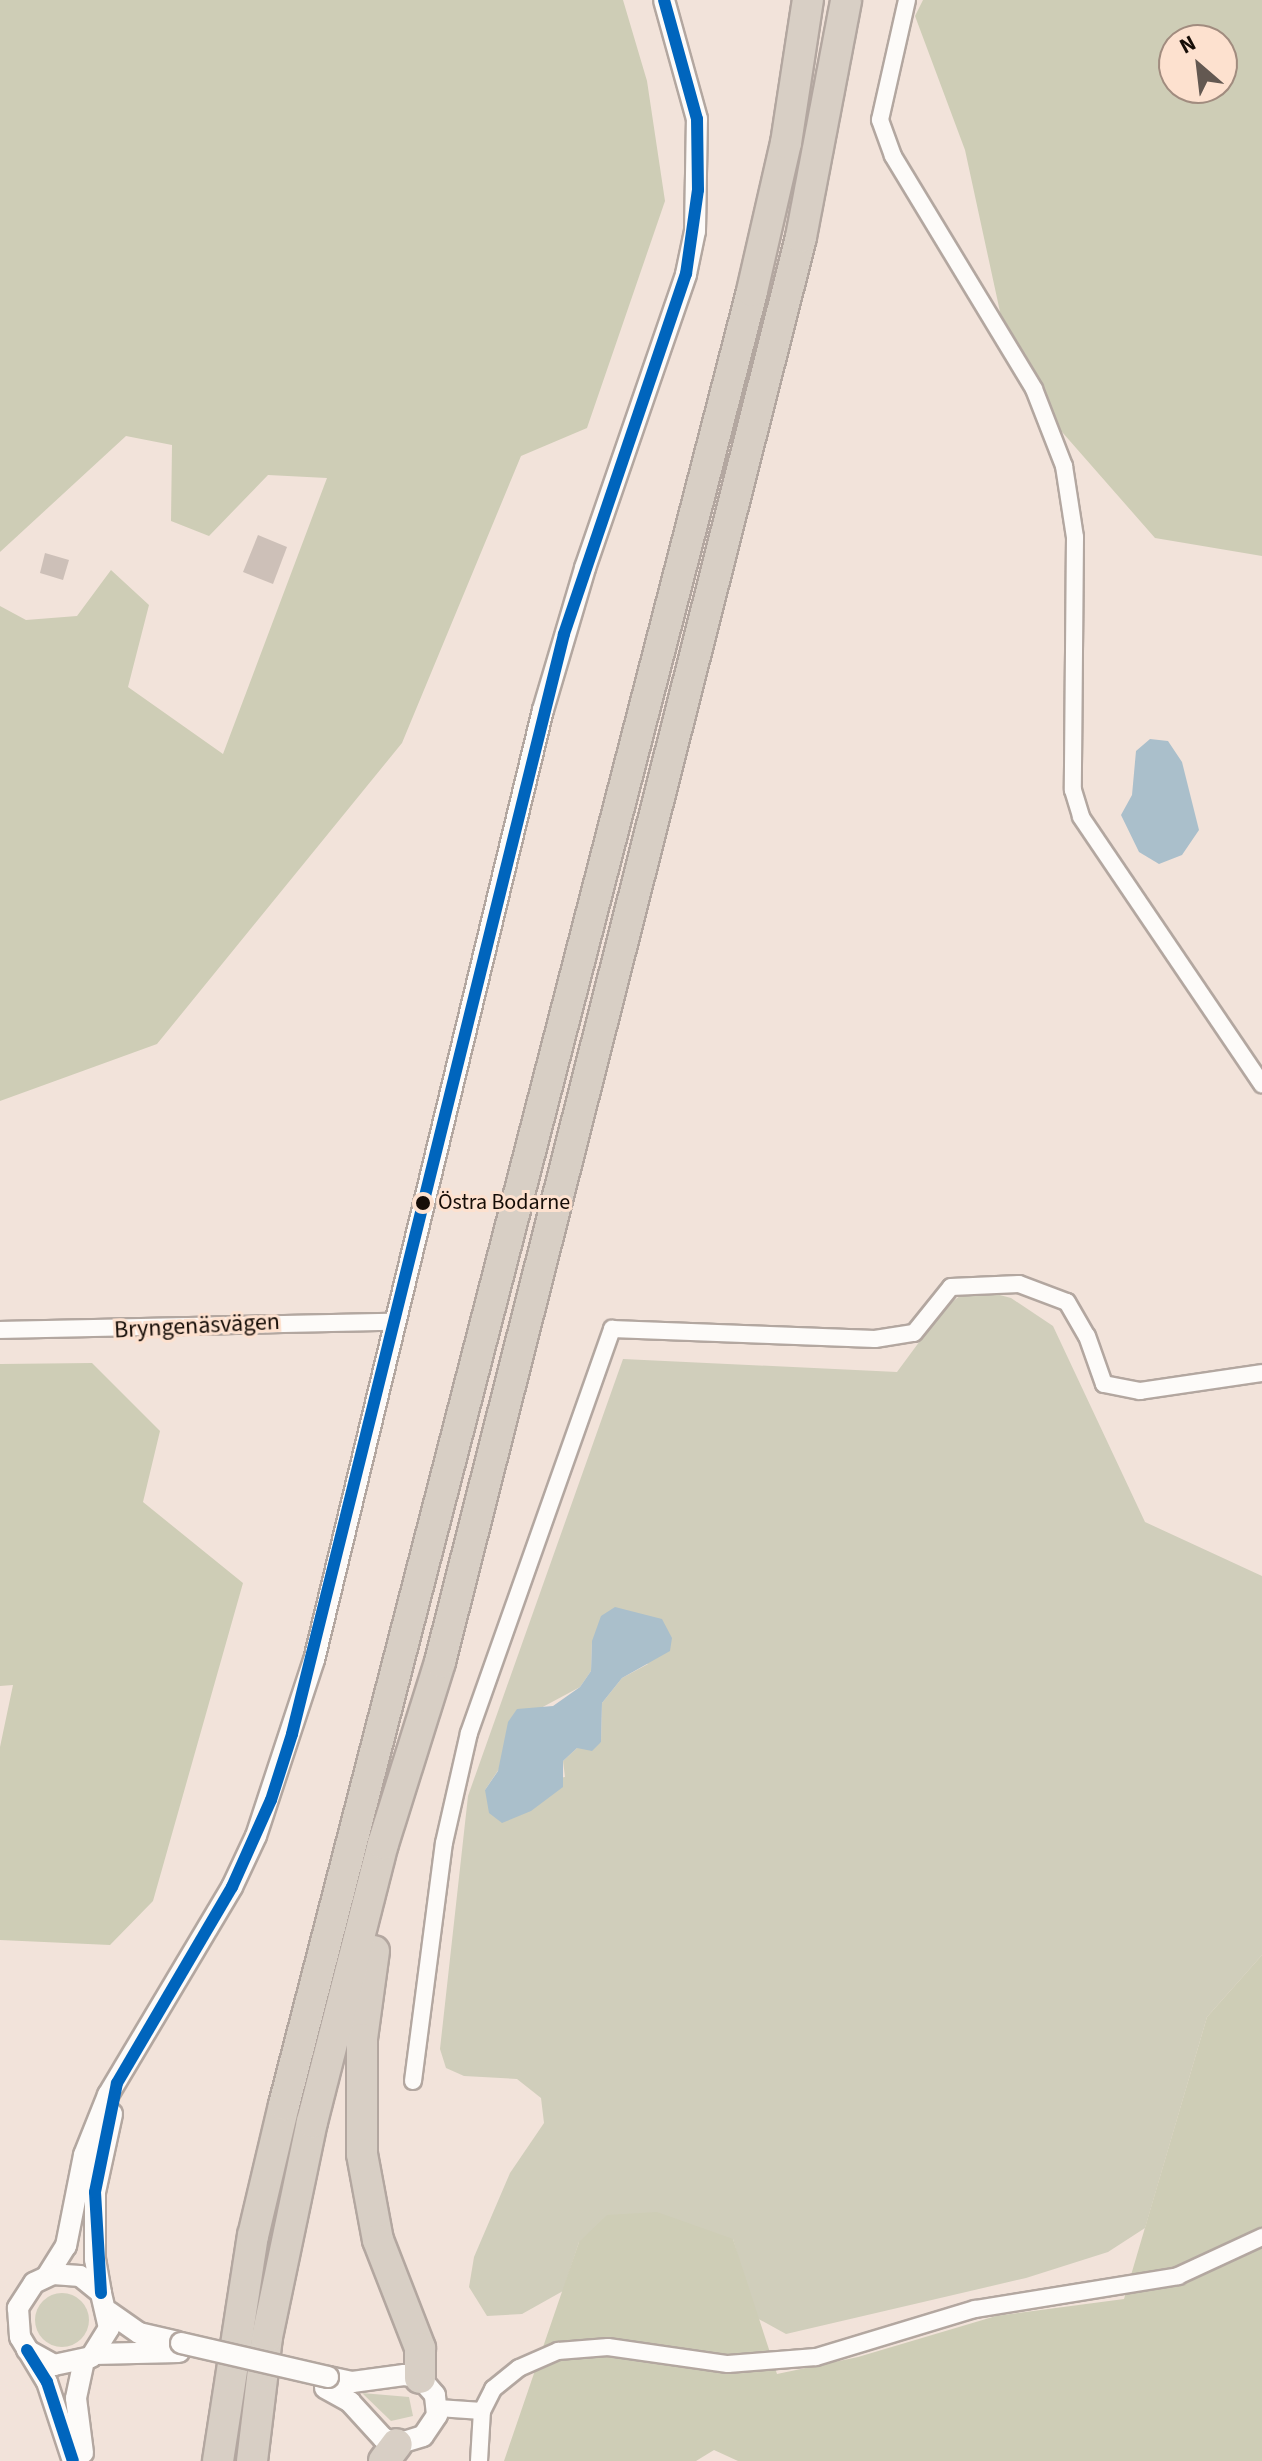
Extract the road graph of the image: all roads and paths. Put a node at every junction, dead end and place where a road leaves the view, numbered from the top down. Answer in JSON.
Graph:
{"nodes":[{"id":1,"x":664,"y":0,"type":"edge"},
{"id":2,"x":808,"y":0,"type":"edge"},
{"id":3,"x":846,"y":0,"type":"edge"},
{"id":4,"x":907,"y":0,"type":"edge"},
{"id":5,"x":1262,"y":1084,"type":"edge"},
{"id":6,"x":395,"y":1322,"type":"junction"},
{"id":7,"x":0,"y":1330,"type":"edge"},
{"id":8,"x":1262,"y":1373,"type":"edge"},
{"id":9,"x":383,"y":1844,"type":"junction"},
{"id":10,"x":413,"y":2081,"type":"dead end"},
{"id":11,"x":117,"y":2083,"type":"junction"},
{"id":12,"x":1262,"y":2237,"type":"edge"},
{"id":13,"x":47,"y":2276,"type":"junction"},
{"id":14,"x":105,"y":2302,"type":"junction"},
{"id":15,"x":180,"y":2347,"type":"junction"},
{"id":16,"x":27,"y":2350,"type":"junction"},
{"id":17,"x":89,"y":2358,"type":"junction"},
{"id":18,"x":420,"y":2378,"type":"junction"},
{"id":19,"x":327,"y":2383,"type":"junction"},
{"id":20,"x":438,"y":2408,"type":"junction"},
{"id":21,"x":482,"y":2411,"type":"junction"},
{"id":22,"x":391,"y":2452,"type":"edge"},
{"id":23,"x":73,"y":2461,"type":"edge"},
{"id":24,"x":84,"y":2461,"type":"edge"},
{"id":25,"x":218,"y":2461,"type":"edge"},
{"id":26,"x":252,"y":2461,"type":"edge"},
{"id":27,"x":479,"y":2461,"type":"edge"}],
"edges":[{"from":1,"to":6,"type":"street"},
{"from":2,"to":25,"type":"highway"},
{"from":3,"to":9,"type":"highway"},
{"from":4,"to":5,"type":"street"},
{"from":6,"to":7,"type":"street","name":"Bryngenäsvägen"},
{"from":6,"to":11,"type":"street"},
{"from":8,"to":10,"type":"street"},
{"from":9,"to":18,"type":"highway"},
{"from":9,"to":26,"type":"highway"},
{"from":11,"to":13,"type":"street"},
{"from":11,"to":14,"type":"street"},
{"from":12,"to":21,"type":"street"},
{"from":13,"to":14,"type":"street"},
{"from":13,"to":16,"type":"street"},
{"from":14,"to":15,"type":"street"},
{"from":14,"to":17,"type":"street"},
{"from":15,"to":17,"type":"street"},
{"from":15,"to":19,"type":"street","bridge":true},
{"from":16,"to":17,"type":"street"},
{"from":16,"to":23,"type":"street"},
{"from":17,"to":24,"type":"street"},
{"from":18,"to":19,"type":"street"},
{"from":18,"to":20,"type":"street"},
{"from":19,"to":22,"type":"street"},
{"from":20,"to":21,"type":"street"},
{"from":20,"to":22,"type":"street"},
{"from":21,"to":27,"type":"street"}]}
